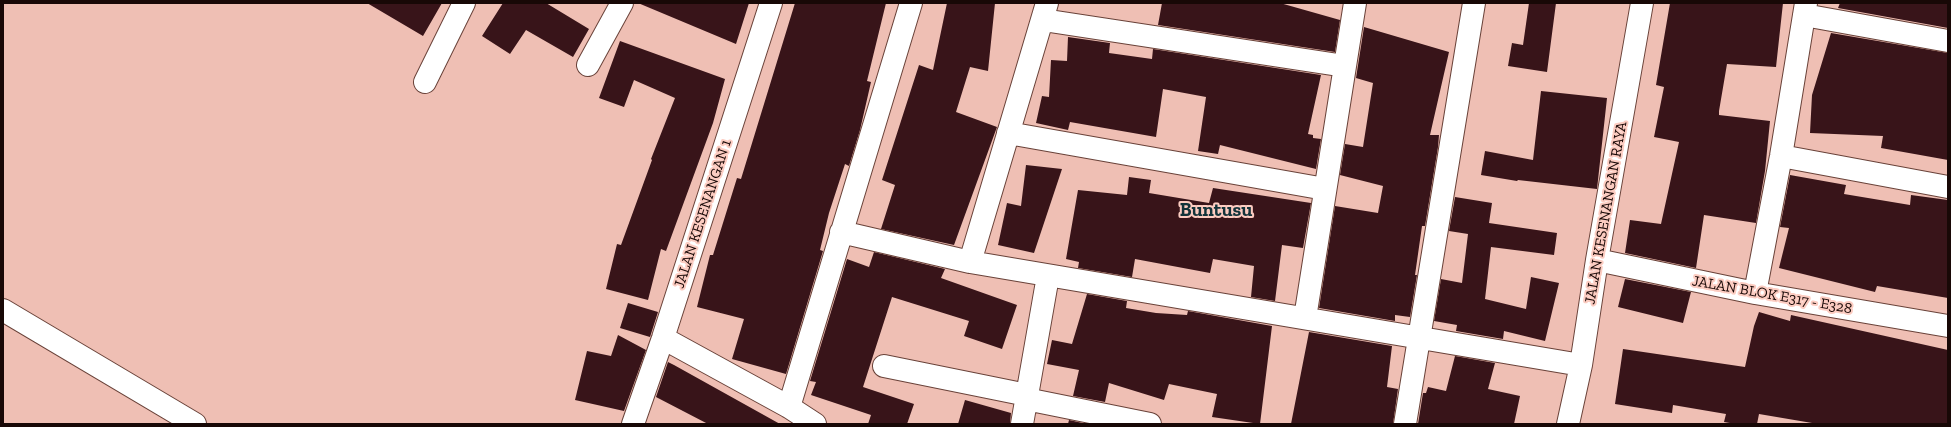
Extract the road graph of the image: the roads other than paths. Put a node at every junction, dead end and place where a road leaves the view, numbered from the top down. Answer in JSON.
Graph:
{"nodes":[{"id":1,"x":464,"y":3,"type":"edge"},
{"id":2,"x":622,"y":3,"type":"edge"},
{"id":3,"x":770,"y":3,"type":"edge"},
{"id":4,"x":911,"y":3,"type":"edge"},
{"id":5,"x":1355,"y":3,"type":"edge"},
{"id":6,"x":1474,"y":3,"type":"edge"},
{"id":7,"x":1642,"y":3,"type":"edge"},
{"id":8,"x":1805,"y":9,"type":"edge"},
{"id":9,"x":1045,"y":12,"type":"edge"},
{"id":10,"x":1948,"y":41,"type":"edge"},
{"id":11,"x":588,"y":66,"type":"dead end"},
{"id":12,"x":1345,"y":66,"type":"junction"},
{"id":13,"x":425,"y":82,"type":"dead end"},
{"id":14,"x":1008,"y":134,"type":"junction"},
{"id":15,"x":1782,"y":156,"type":"junction"},
{"id":16,"x":1948,"y":187,"type":"edge"},
{"id":17,"x":1325,"y":189,"type":"junction"},
{"id":18,"x":840,"y":232,"type":"junction"},
{"id":19,"x":1597,"y":260,"type":"junction"},
{"id":20,"x":970,"y":262,"type":"junction"},
{"id":21,"x":1048,"y":276,"type":"junction"},
{"id":22,"x":1755,"y":293,"type":"junction"},
{"id":23,"x":3,"y":310,"type":"edge"},
{"id":24,"x":1305,"y":318,"type":"junction"},
{"id":25,"x":1948,"y":326,"type":"edge"},
{"id":26,"x":664,"y":338,"type":"junction"},
{"id":27,"x":1418,"y":339,"type":"junction"},
{"id":28,"x":884,"y":366,"type":"dead end"},
{"id":29,"x":1581,"y":366,"type":"junction"},
{"id":30,"x":1027,"y":397,"type":"junction"},
{"id":31,"x":789,"y":407,"type":"junction"},
{"id":32,"x":195,"y":424,"type":"edge"},
{"id":33,"x":633,"y":424,"type":"edge"},
{"id":34,"x":815,"y":424,"type":"edge"},
{"id":35,"x":1022,"y":424,"type":"edge"},
{"id":36,"x":1150,"y":424,"type":"edge"},
{"id":37,"x":1404,"y":424,"type":"edge"},
{"id":38,"x":1570,"y":424,"type":"edge"}],
"edges":[{"from":1,"to":13,"type":"street"},
{"from":2,"to":11,"type":"street"},
{"from":3,"to":26,"type":"street","name":"JALAN KESENANGAN 1"},
{"from":4,"to":18,"type":"street"},
{"from":5,"to":12,"type":"street"},
{"from":6,"to":27,"type":"street"},
{"from":7,"to":19,"type":"street","name":"JALAN KESENANGAN RAYA"},
{"from":8,"to":10,"type":"street"},
{"from":8,"to":15,"type":"street"},
{"from":9,"to":12,"type":"street"},
{"from":9,"to":14,"type":"street"},
{"from":12,"to":17,"type":"street"},
{"from":14,"to":17,"type":"street"},
{"from":14,"to":20,"type":"street"},
{"from":15,"to":16,"type":"street"},
{"from":15,"to":22,"type":"street"},
{"from":17,"to":24,"type":"street"},
{"from":18,"to":20,"type":"street"},
{"from":18,"to":31,"type":"street"},
{"from":19,"to":22,"type":"street","name":"JALAN BLOK E317 - E328"},
{"from":19,"to":29,"type":"street","name":"JALAN KESENANGAN RAYA"},
{"from":20,"to":21,"type":"street"},
{"from":21,"to":24,"type":"street"},
{"from":21,"to":30,"type":"street"},
{"from":22,"to":25,"type":"street","name":"JALAN BLOK E317 - E328"},
{"from":23,"to":32,"type":"street"},
{"from":24,"to":27,"type":"street"},
{"from":26,"to":31,"type":"street"},
{"from":26,"to":33,"type":"street","name":"JALAN KESENANGAN 1"},
{"from":27,"to":29,"type":"street"},
{"from":27,"to":37,"type":"street"},
{"from":28,"to":30,"type":"street"},
{"from":29,"to":38,"type":"street","name":"JALAN KESENANGAN RAYA"},
{"from":30,"to":35,"type":"street"},
{"from":30,"to":36,"type":"street"},
{"from":31,"to":34,"type":"street"}]}
